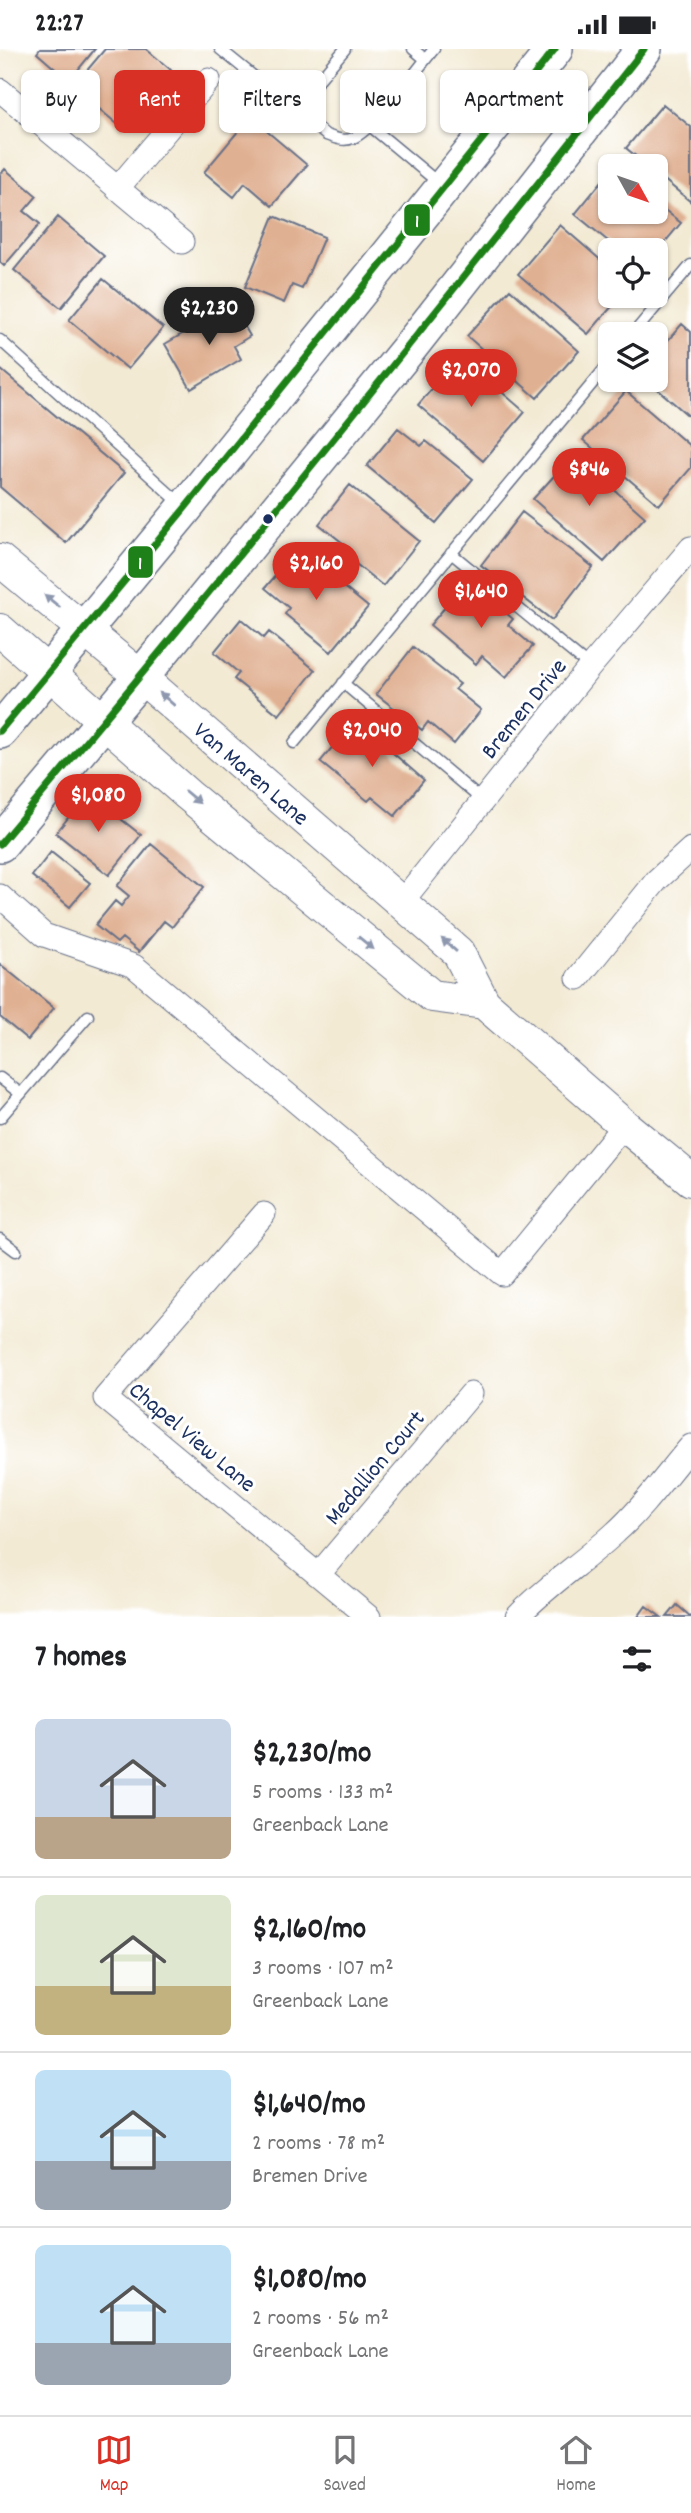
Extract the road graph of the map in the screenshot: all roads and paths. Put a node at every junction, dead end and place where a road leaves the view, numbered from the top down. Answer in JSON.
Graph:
{"nodes":[{"id":1,"x":220,"y":49,"type":"edge"},
{"id":2,"x":345,"y":49,"type":"edge"},
{"id":3,"x":413,"y":49,"type":"edge"},
{"id":4,"x":434,"y":49,"type":"edge"},
{"id":5,"x":555,"y":49,"type":"edge"},
{"id":6,"x":644,"y":49,"type":"edge"},
{"id":7,"x":425,"y":59,"type":"junction"},
{"id":8,"x":246,"y":70,"type":"edge"},
{"id":9,"x":416,"y":70,"type":"edge"},
{"id":10,"x":326,"y":71,"type":"edge"},
{"id":11,"x":209,"y":80,"type":"dead end"},
{"id":12,"x":0,"y":90,"type":"edge"},
{"id":13,"x":324,"y":133,"type":"edge"},
{"id":14,"x":360,"y":133,"type":"edge"},
{"id":15,"x":378,"y":133,"type":"edge"},
{"id":16,"x":444,"y":187,"type":"junction"},
{"id":17,"x":117,"y":188,"type":"junction"},
{"id":18,"x":182,"y":242,"type":"dead end"},
{"id":19,"x":691,"y":265,"type":"edge"},
{"id":20,"x":643,"y":322,"type":"edge"},
{"id":21,"x":0,"y":339,"type":"edge"},
{"id":22,"x":598,"y":377,"type":"edge"},
{"id":23,"x":185,"y":508,"type":"junction"},
{"id":24,"x":691,"y":548,"type":"edge"},
{"id":25,"x":451,"y":553,"type":"junction"},
{"id":26,"x":0,"y":560,"type":"edge"},
{"id":27,"x":84,"y":628,"type":"junction"},
{"id":28,"x":0,"y":630,"type":"edge"},
{"id":29,"x":590,"y":667,"type":"junction"},
{"id":30,"x":48,"y":672,"type":"junction"},
{"id":31,"x":141,"y":677,"type":"junction"},
{"id":32,"x":343,"y":683,"type":"junction"},
{"id":33,"x":103,"y":721,"type":"junction"},
{"id":34,"x":0,"y":731,"type":"edge"},
{"id":35,"x":294,"y":743,"type":"dead end"},
{"id":36,"x":483,"y":800,"type":"junction"},
{"id":37,"x":0,"y":843,"type":"edge"},
{"id":38,"x":691,"y":849,"type":"edge"},
{"id":39,"x":0,"y":896,"type":"edge"},
{"id":40,"x":400,"y":904,"type":"junction"},
{"id":41,"x":578,"y":978,"type":"dead end"},
{"id":42,"x":484,"y":1003,"type":"junction"},
{"id":43,"x":88,"y":1016,"type":"dead end"},
{"id":44,"x":0,"y":1078,"type":"edge"},
{"id":45,"x":21,"y":1094,"type":"junction"},
{"id":46,"x":0,"y":1118,"type":"edge"},
{"id":47,"x":624,"y":1125,"type":"junction"},
{"id":48,"x":691,"y":1179,"type":"edge"},
{"id":49,"x":264,"y":1214,"type":"dead end"},
{"id":50,"x":0,"y":1238,"type":"edge"},
{"id":51,"x":16,"y":1251,"type":"dead end"},
{"id":52,"x":471,"y":1394,"type":"dead end"},
{"id":53,"x":691,"y":1445,"type":"edge"},
{"id":54,"x":318,"y":1575,"type":"junction"},
{"id":55,"x":369,"y":1617,"type":"edge"},
{"id":56,"x":517,"y":1617,"type":"edge"}],
"edges":[{"from":1,"to":8,"type":"lane"},
{"from":2,"to":10,"type":"lane"},
{"from":3,"to":7,"type":"lane"},
{"from":4,"to":7,"type":"lane"},
{"from":5,"to":16,"type":"main road"},
{"from":6,"to":31,"type":"main road"},
{"from":7,"to":9,"type":"lane"},
{"from":11,"to":17,"type":"street"},
{"from":12,"to":17,"type":"street"},
{"from":13,"to":14,"type":"lane"},
{"from":15,"to":16,"type":"lane"},
{"from":16,"to":23,"type":"main road"},
{"from":17,"to":18,"type":"street"},
{"from":19,"to":20,"type":"lane"},
{"from":21,"to":23,"type":"lane"},
{"from":22,"to":25,"type":"lane"},
{"from":23,"to":27,"type":"main road"},
{"from":24,"to":29,"type":"street","name":"Bremen Drive"},
{"from":25,"to":29,"type":"lane"},
{"from":25,"to":32,"type":"lane"},
{"from":27,"to":26,"type":"main road","name":"Van Maren Lane","one_way":true},
{"from":27,"to":30,"type":"main road"},
{"from":27,"to":31,"type":"main road","name":"Van Maren Lane"},
{"from":28,"to":30,"type":"main road"},
{"from":29,"to":36,"type":"street","name":"Bremen Drive"},
{"from":30,"to":33,"type":"main road"},
{"from":30,"to":34,"type":"main road"},
{"from":31,"to":33,"type":"main road"},
{"from":40,"to":31,"type":"main road","name":"Van Maren Lane","one_way":true},
{"from":32,"to":35,"type":"lane"},
{"from":32,"to":36,"type":"lane"},
{"from":33,"to":37,"type":"main road"},
{"from":33,"to":42,"type":"main road","one_way":true},
{"from":36,"to":40,"type":"street","name":"Bremen Drive"},
{"from":38,"to":41,"type":"street"},
{"from":39,"to":47,"type":"street"},
{"from":42,"to":40,"type":"main road","name":"Van Maren Lane","one_way":true},
{"from":42,"to":47,"type":"main road","name":"Van Maren Lane"},
{"from":43,"to":45,"type":"lane"},
{"from":44,"to":45,"type":"lane"},
{"from":45,"to":46,"type":"lane"},
{"from":47,"to":48,"type":"main road","name":"Van Maren Lane"},
{"from":49,"to":54,"type":"street","name":"Chapel View Lane"},
{"from":50,"to":51,"type":"lane"},
{"from":52,"to":54,"type":"street","name":"Medallion Court"},
{"from":53,"to":56,"type":"street"},
{"from":54,"to":55,"type":"street","name":"Chapel View Lane"}]}
